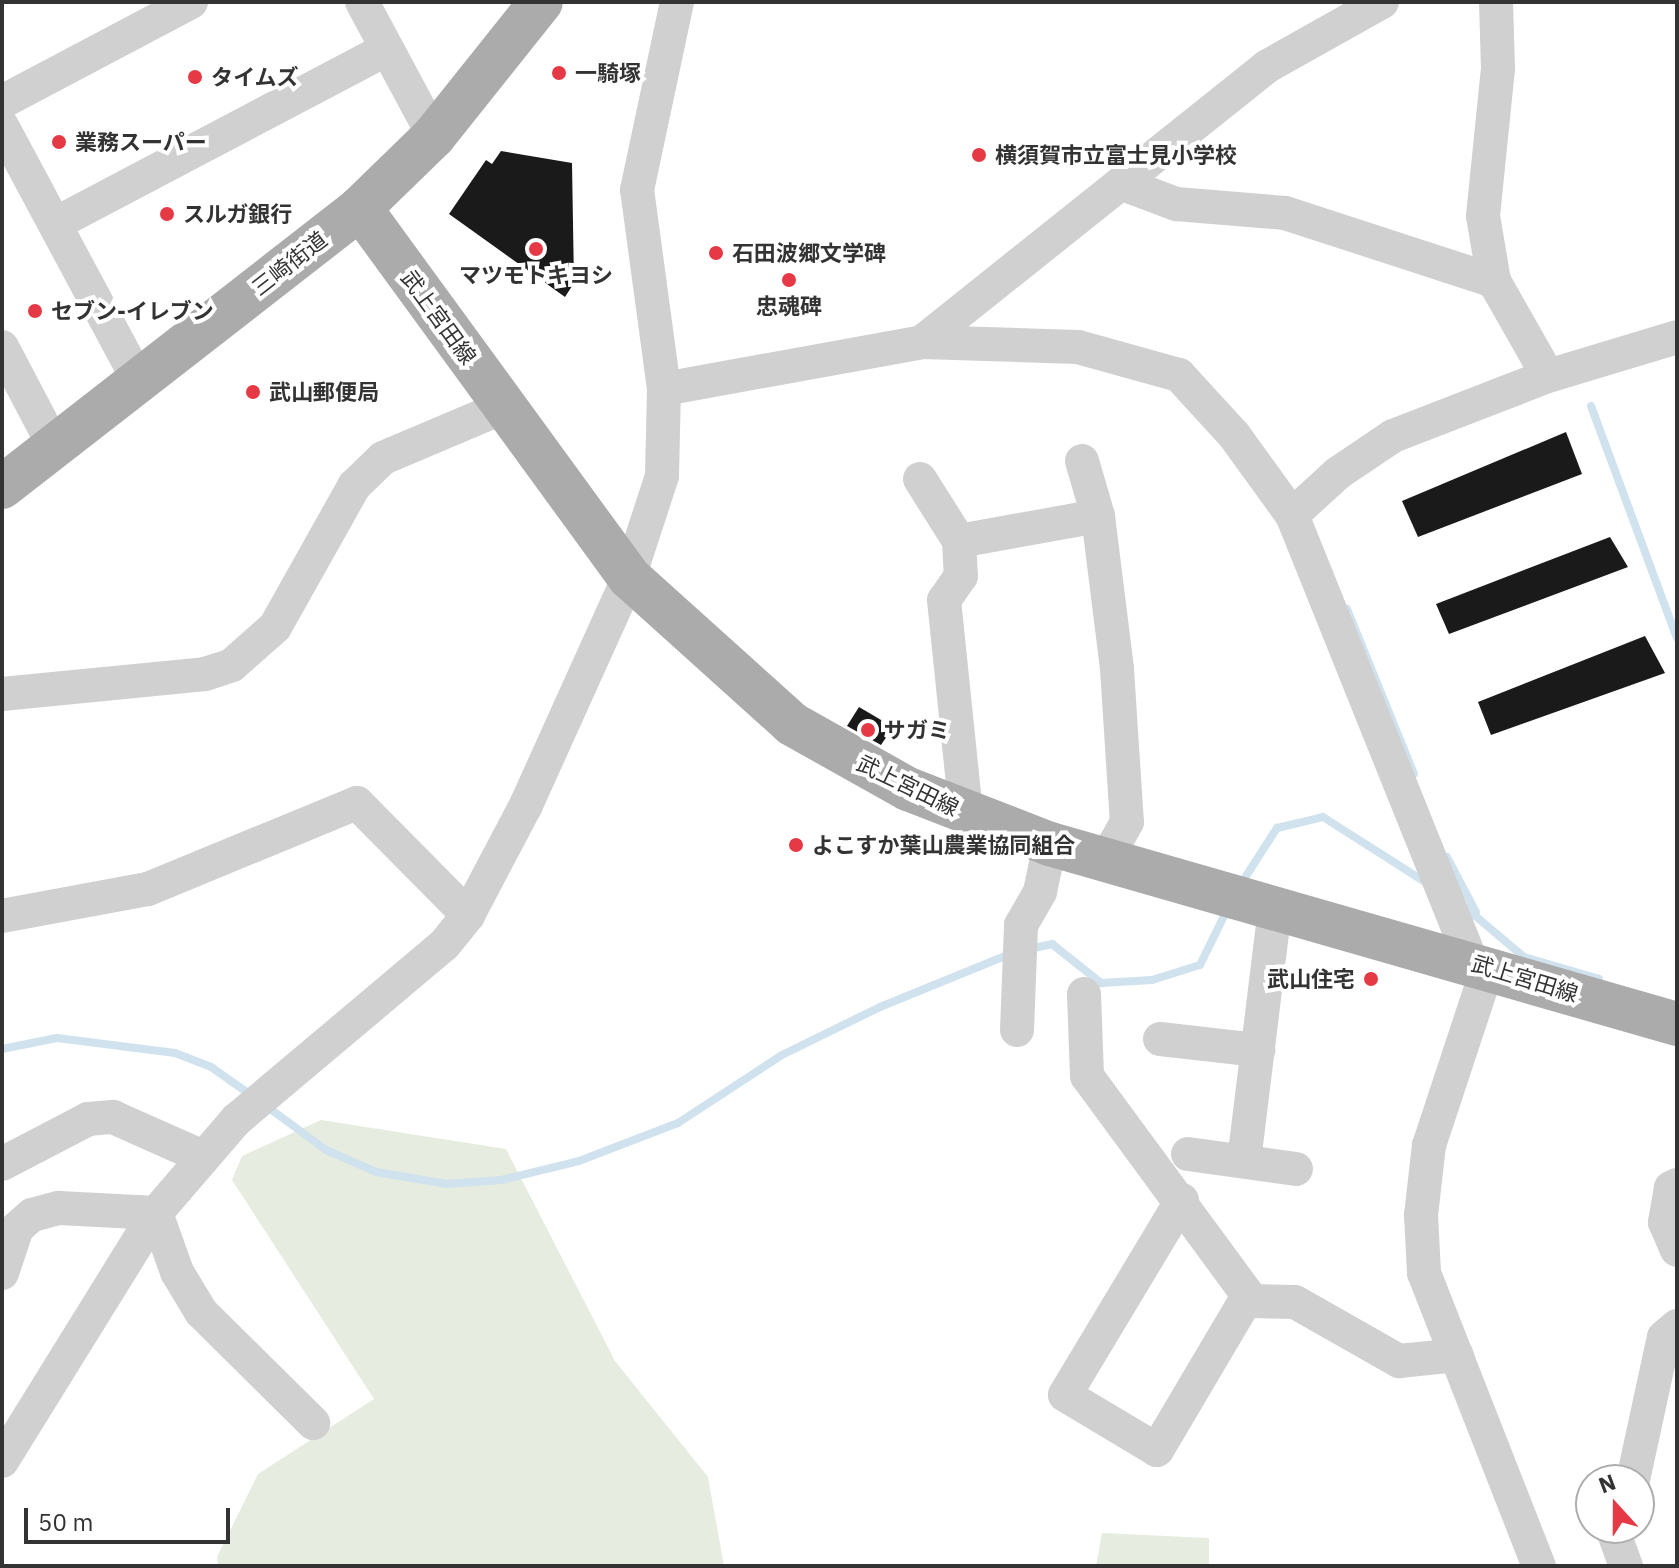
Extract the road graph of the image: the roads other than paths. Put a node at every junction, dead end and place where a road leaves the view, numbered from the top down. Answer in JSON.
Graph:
{"nodes":[{"id":1,"x":191,"y":2,"type":"edge"},
{"id":2,"x":362,"y":2,"type":"edge"},
{"id":3,"x":541,"y":2,"type":"edge"},
{"id":4,"x":677,"y":2,"type":"edge"},
{"id":5,"x":1382,"y":2,"type":"edge"},
{"id":6,"x":1496,"y":2,"type":"edge"},
{"id":7,"x":387,"y":49,"type":"junction"},
{"id":8,"x":2,"y":102,"type":"edge"},
{"id":9,"x":2,"y":126,"type":"edge"},
{"id":10,"x":434,"y":136,"type":"junction"},
{"id":11,"x":1123,"y":184,"type":"junction"},
{"id":12,"x":360,"y":208,"type":"junction"},
{"id":13,"x":55,"y":224,"type":"junction"},
{"id":14,"x":1494,"y":281,"type":"junction"},
{"id":15,"x":1677,"y":337,"type":"edge"},
{"id":16,"x":922,"y":342,"type":"junction"},
{"id":17,"x":2,"y":347,"type":"edge"},
{"id":18,"x":1548,"y":376,"type":"junction"},
{"id":19,"x":138,"y":380,"type":"junction"},
{"id":20,"x":664,"y":389,"type":"junction"},
{"id":21,"x":504,"y":407,"type":"junction"},
{"id":22,"x":54,"y":446,"type":"junction"},
{"id":23,"x":1082,"y":461,"type":"dead end"},
{"id":24,"x":920,"y":479,"type":"dead end"},
{"id":25,"x":2,"y":487,"type":"edge"},
{"id":26,"x":1292,"y":515,"type":"junction"},
{"id":27,"x":1098,"y":516,"type":"junction"},
{"id":28,"x":959,"y":541,"type":"junction"},
{"id":29,"x":629,"y":577,"type":"junction"},
{"id":30,"x":2,"y":694,"type":"edge"},
{"id":31,"x":966,"y":814,"type":"junction"},
{"id":32,"x":1050,"y":844,"type":"junction"},
{"id":33,"x":1105,"y":861,"type":"junction"},
{"id":34,"x":1247,"y":902,"type":"junction"},
{"id":35,"x":468,"y":915,"type":"junction"},
{"id":36,"x":2,"y":916,"type":"edge"},
{"id":37,"x":1480,"y":964,"type":"junction"},
{"id":38,"x":1084,"y":994,"type":"dead end"},
{"id":39,"x":1677,"y":1024,"type":"edge"},
{"id":40,"x":1017,"y":1030,"type":"dead end"},
{"id":41,"x":1160,"y":1039,"type":"dead end"},
{"id":42,"x":1258,"y":1050,"type":"junction"},
{"id":43,"x":1188,"y":1154,"type":"dead end"},
{"id":44,"x":203,"y":1157,"type":"junction"},
{"id":45,"x":1244,"y":1161,"type":"junction"},
{"id":46,"x":2,"y":1164,"type":"edge"},
{"id":47,"x":1296,"y":1169,"type":"dead end"},
{"id":48,"x":1677,"y":1185,"type":"edge"},
{"id":49,"x":1182,"y":1200,"type":"junction"},
{"id":50,"x":156,"y":1213,"type":"junction"},
{"id":51,"x":1677,"y":1250,"type":"edge"},
{"id":52,"x":2,"y":1273,"type":"edge"},
{"id":53,"x":1248,"y":1296,"type":"junction"},
{"id":54,"x":1677,"y":1326,"type":"edge"},
{"id":55,"x":1457,"y":1355,"type":"junction"},
{"id":56,"x":313,"y":1423,"type":"dead end"},
{"id":57,"x":2,"y":1461,"type":"edge"},
{"id":58,"x":1636,"y":1464,"type":"edge"},
{"id":59,"x":1618,"y":1544,"type":"edge"},
{"id":60,"x":1539,"y":1566,"type":"edge"},
{"id":61,"x":1626,"y":1566,"type":"edge"}],
"edges":[{"from":1,"to":8,"type":"street"},
{"from":2,"to":7,"type":"street"},
{"from":3,"to":10,"type":"main road","name":"三崎街道"},
{"from":4,"to":20,"type":"street"},
{"from":5,"to":11,"type":"street"},
{"from":6,"to":14,"type":"street"},
{"from":7,"to":10,"type":"street"},
{"from":7,"to":13,"type":"street"},
{"from":9,"to":13,"type":"street"},
{"from":10,"to":12,"type":"main road","name":"三崎街道"},
{"from":11,"to":14,"type":"street"},
{"from":11,"to":16,"type":"street"},
{"from":12,"to":19,"type":"main road","name":"三崎街道"},
{"from":12,"to":21,"type":"main road","name":"武上宮田線"},
{"from":13,"to":19,"type":"street"},
{"from":14,"to":18,"type":"street"},
{"from":15,"to":18,"type":"street"},
{"from":16,"to":20,"type":"street"},
{"from":16,"to":26,"type":"street"},
{"from":17,"to":22,"type":"street"},
{"from":18,"to":26,"type":"street"},
{"from":19,"to":22,"type":"main road","name":"三崎街道"},
{"from":20,"to":29,"type":"street"},
{"from":21,"to":29,"type":"main road","name":"武上宮田線"},
{"from":21,"to":30,"type":"street"},
{"from":22,"to":25,"type":"main road","name":"三崎街道"},
{"from":23,"to":27,"type":"street"},
{"from":24,"to":28,"type":"street"},
{"from":26,"to":37,"type":"street"},
{"from":27,"to":28,"type":"street"},
{"from":27,"to":33,"type":"street"},
{"from":28,"to":31,"type":"street"},
{"from":29,"to":31,"type":"main road","name":"武上宮田線"},
{"from":29,"to":35,"type":"street"},
{"from":31,"to":32,"type":"main road","name":"武上宮田線"},
{"from":32,"to":33,"type":"main road","name":"武上宮田線"},
{"from":32,"to":40,"type":"street"},
{"from":33,"to":34,"type":"main road","name":"武上宮田線"},
{"from":34,"to":37,"type":"main road","name":"武上宮田線"},
{"from":34,"to":42,"type":"street"},
{"from":35,"to":36,"type":"street"},
{"from":35,"to":44,"type":"street"},
{"from":37,"to":39,"type":"main road","name":"武上宮田線"},
{"from":37,"to":55,"type":"street"},
{"from":38,"to":49,"type":"street"},
{"from":41,"to":42,"type":"street"},
{"from":42,"to":45,"type":"street"},
{"from":43,"to":45,"type":"street"},
{"from":44,"to":46,"type":"street"},
{"from":44,"to":50,"type":"street"},
{"from":45,"to":47,"type":"street"},
{"from":48,"to":51,"type":"street"},
{"from":49,"to":53,"type":"street"},
{"from":49,"to":53,"type":"street"},
{"from":50,"to":52,"type":"street"},
{"from":50,"to":56,"type":"street"},
{"from":50,"to":57,"type":"street"},
{"from":53,"to":55,"type":"street"},
{"from":54,"to":58,"type":"street"},
{"from":55,"to":60,"type":"street"},
{"from":59,"to":61,"type":"street"}]}
